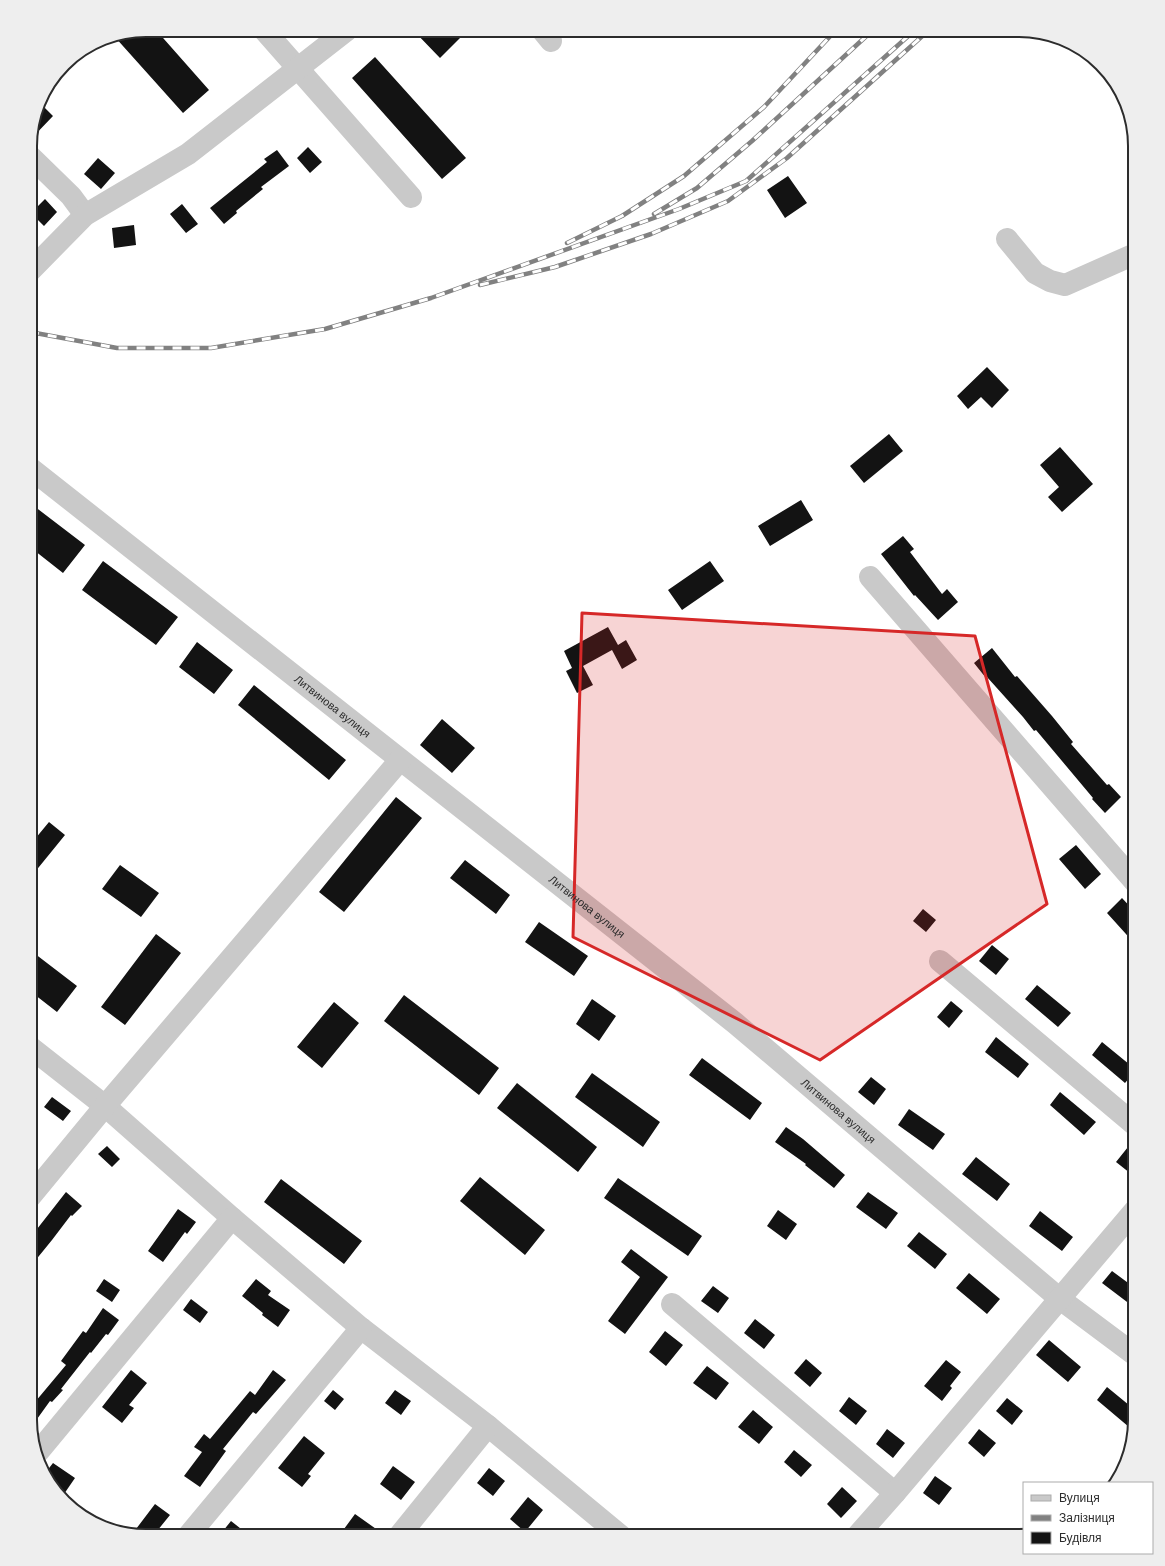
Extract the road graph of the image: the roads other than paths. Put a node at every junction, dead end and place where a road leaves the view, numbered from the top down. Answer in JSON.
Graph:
{"nodes":[{"id":1,"x":270,"y":37,"type":"edge"},
{"id":2,"x":338,"y":37,"type":"edge"},
{"id":3,"x":298,"y":69,"type":"junction"},
{"id":4,"x":37,"y":163,"type":"edge"},
{"id":5,"x":411,"y":197,"type":"dead end"},
{"id":6,"x":85,"y":215,"type":"junction"},
{"id":7,"x":1007,"y":239,"type":"dead end"},
{"id":8,"x":1128,"y":257,"type":"edge"},
{"id":9,"x":37,"y":264,"type":"edge"},
{"id":10,"x":37,"y":474,"type":"edge"},
{"id":11,"x":870,"y":577,"type":"dead end"},
{"id":12,"x":400,"y":760,"type":"junction"},
{"id":13,"x":1128,"y":874,"type":"edge"},
{"id":14,"x":940,"y":961,"type":"dead end"},
{"id":15,"x":37,"y":1053,"type":"edge"},
{"id":16,"x":105,"y":1106,"type":"junction"},
{"id":17,"x":1128,"y":1119,"type":"edge"},
{"id":18,"x":37,"y":1189,"type":"edge"},
{"id":19,"x":232,"y":1218,"type":"junction"},
{"id":20,"x":1128,"y":1218,"type":"edge"},
{"id":21,"x":1060,"y":1299,"type":"junction"},
{"id":22,"x":672,"y":1304,"type":"dead end"},
{"id":23,"x":361,"y":1328,"type":"junction"},
{"id":24,"x":1128,"y":1350,"type":"edge"},
{"id":25,"x":488,"y":1426,"type":"junction"},
{"id":26,"x":41,"y":1448,"type":"edge"},
{"id":27,"x":895,"y":1493,"type":"junction"},
{"id":28,"x":194,"y":1529,"type":"edge"},
{"id":29,"x":405,"y":1529,"type":"edge"},
{"id":30,"x":613,"y":1529,"type":"edge"},
{"id":31,"x":863,"y":1529,"type":"edge"}],
"edges":[{"from":1,"to":3,"type":"street"},
{"from":2,"to":3,"type":"street"},
{"from":3,"to":5,"type":"street"},
{"from":3,"to":6,"type":"street"},
{"from":4,"to":6,"type":"street"},
{"from":6,"to":9,"type":"street"},
{"from":7,"to":8,"type":"street"},
{"from":10,"to":12,"type":"street","name":"Литвинова вулиця"},
{"from":11,"to":13,"type":"street"},
{"from":12,"to":16,"type":"street"},
{"from":12,"to":21,"type":"street","name":"Литвинова вулиця"},
{"from":14,"to":17,"type":"street"},
{"from":15,"to":16,"type":"street"},
{"from":16,"to":18,"type":"street"},
{"from":16,"to":19,"type":"street"},
{"from":19,"to":23,"type":"street"},
{"from":19,"to":26,"type":"street"},
{"from":20,"to":21,"type":"street"},
{"from":21,"to":24,"type":"street","name":"Литвинова вулиця"},
{"from":21,"to":27,"type":"street"},
{"from":22,"to":27,"type":"street"},
{"from":23,"to":25,"type":"street"},
{"from":23,"to":28,"type":"street"},
{"from":25,"to":29,"type":"street"},
{"from":25,"to":30,"type":"street"},
{"from":27,"to":31,"type":"street"}]}
